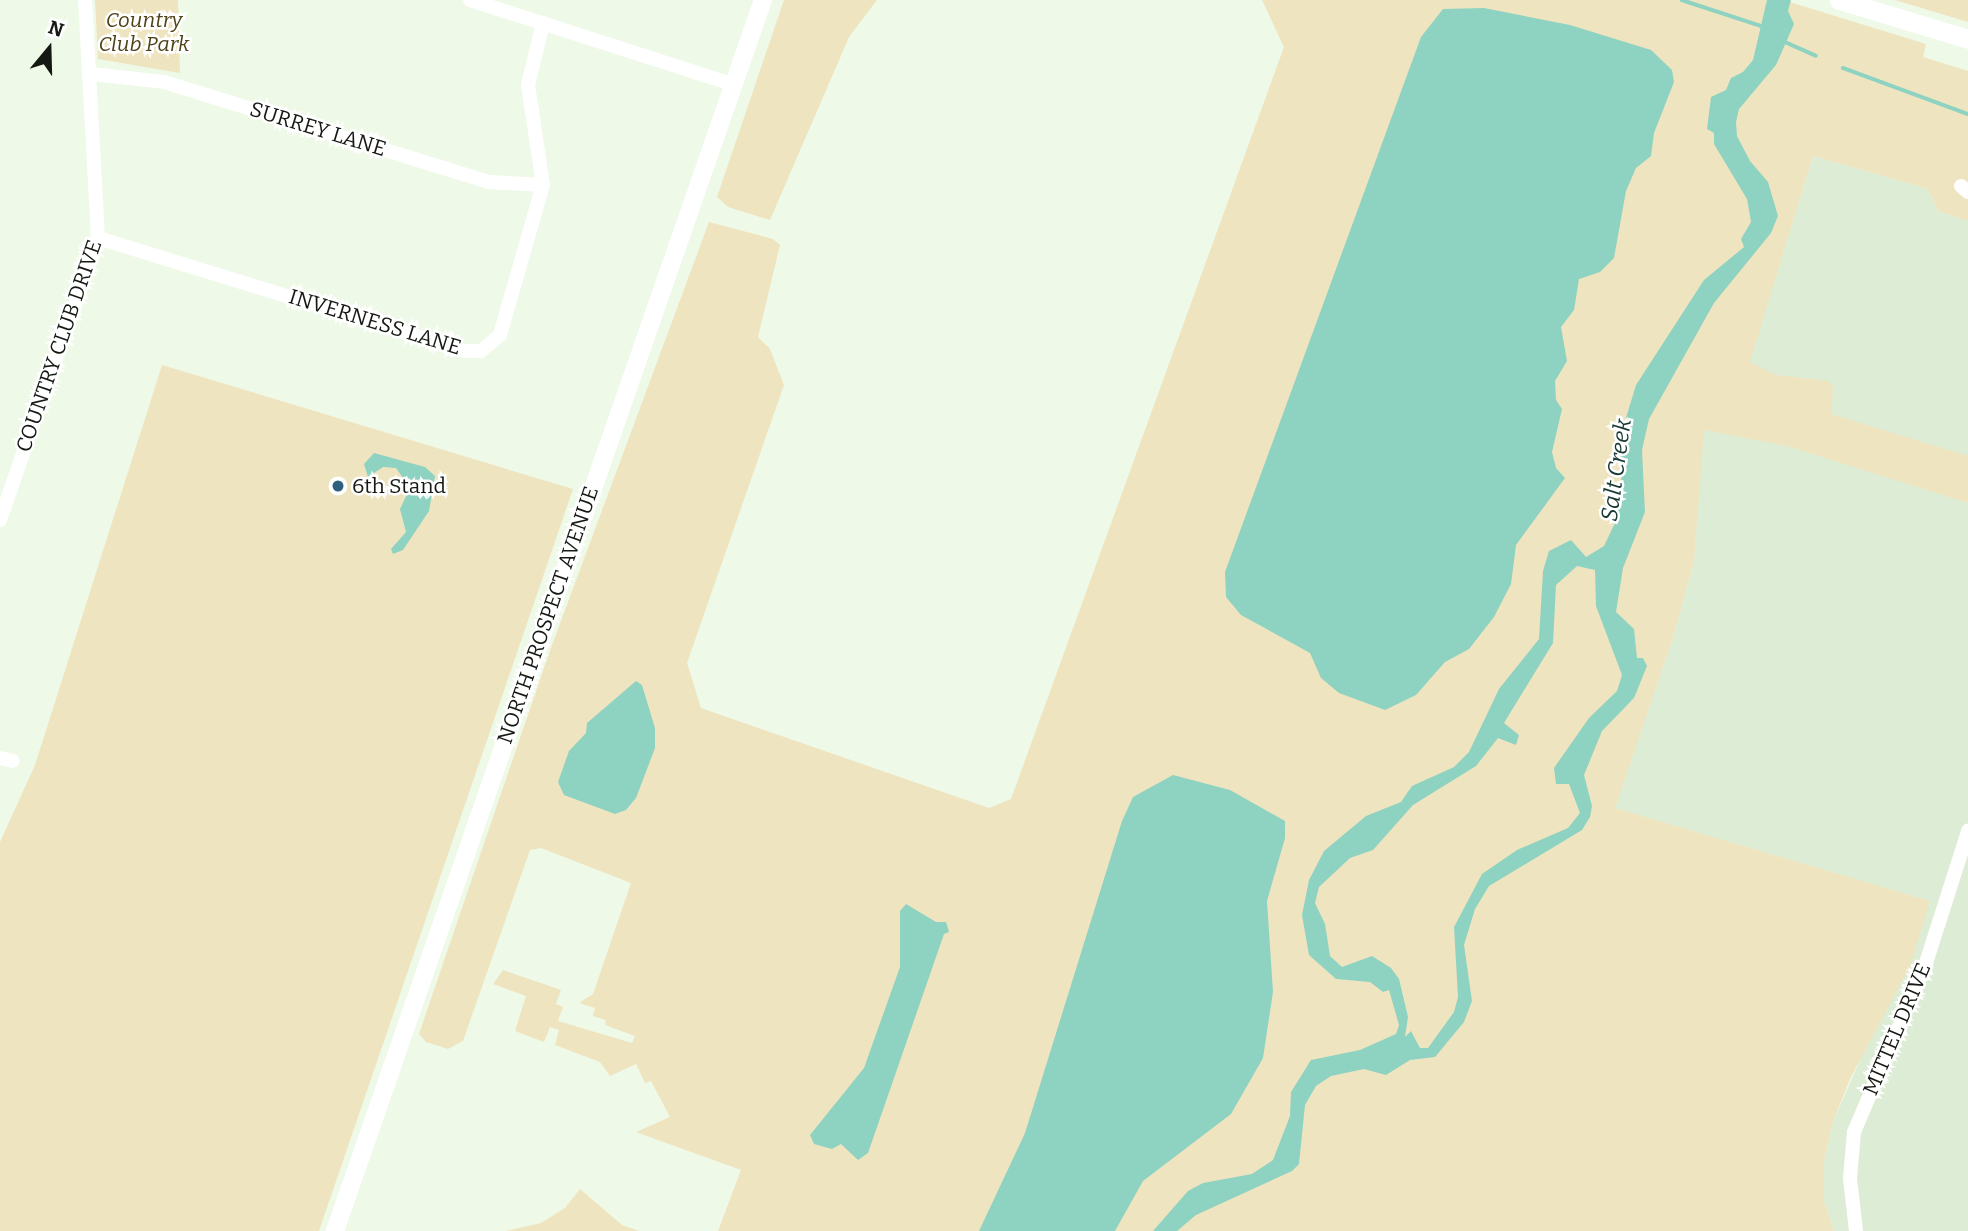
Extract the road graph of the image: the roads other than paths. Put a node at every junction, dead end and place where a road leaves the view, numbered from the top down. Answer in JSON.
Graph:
{"nodes":[{"id":1,"x":85,"y":0,"type":"edge"},
{"id":2,"x":470,"y":0,"type":"edge"},
{"id":3,"x":763,"y":0,"type":"edge"},
{"id":4,"x":1839,"y":0,"type":"edge"},
{"id":5,"x":543,"y":23,"type":"junction"},
{"id":6,"x":1968,"y":39,"type":"edge"},
{"id":7,"x":92,"y":74,"type":"junction"},
{"id":8,"x":734,"y":85,"type":"junction"},
{"id":9,"x":543,"y":185,"type":"junction"},
{"id":10,"x":98,"y":238,"type":"junction"},
{"id":11,"x":0,"y":520,"type":"edge"},
{"id":12,"x":1968,"y":831,"type":"edge"},
{"id":13,"x":335,"y":1231,"type":"edge"},
{"id":14,"x":1856,"y":1231,"type":"edge"}],
"edges":[{"from":1,"to":7,"type":"street","name":"COUNTRY CLUB DRIVE"},
{"from":2,"to":5,"type":"street"},
{"from":3,"to":8,"type":"main road","name":"NORTH PROSPECT AVENUE"},
{"from":4,"to":6,"type":"highway"},
{"from":5,"to":8,"type":"street"},
{"from":5,"to":9,"type":"street","name":"INVERNESS LANE"},
{"from":7,"to":9,"type":"street","name":"SURREY LANE"},
{"from":7,"to":10,"type":"street","name":"COUNTRY CLUB DRIVE"},
{"from":8,"to":13,"type":"main road","name":"NORTH PROSPECT AVENUE"},
{"from":9,"to":10,"type":"street","name":"INVERNESS LANE"},
{"from":10,"to":11,"type":"street","name":"COUNTRY CLUB DRIVE"},
{"from":12,"to":14,"type":"street","name":"MITTEL DRIVE"}]}
